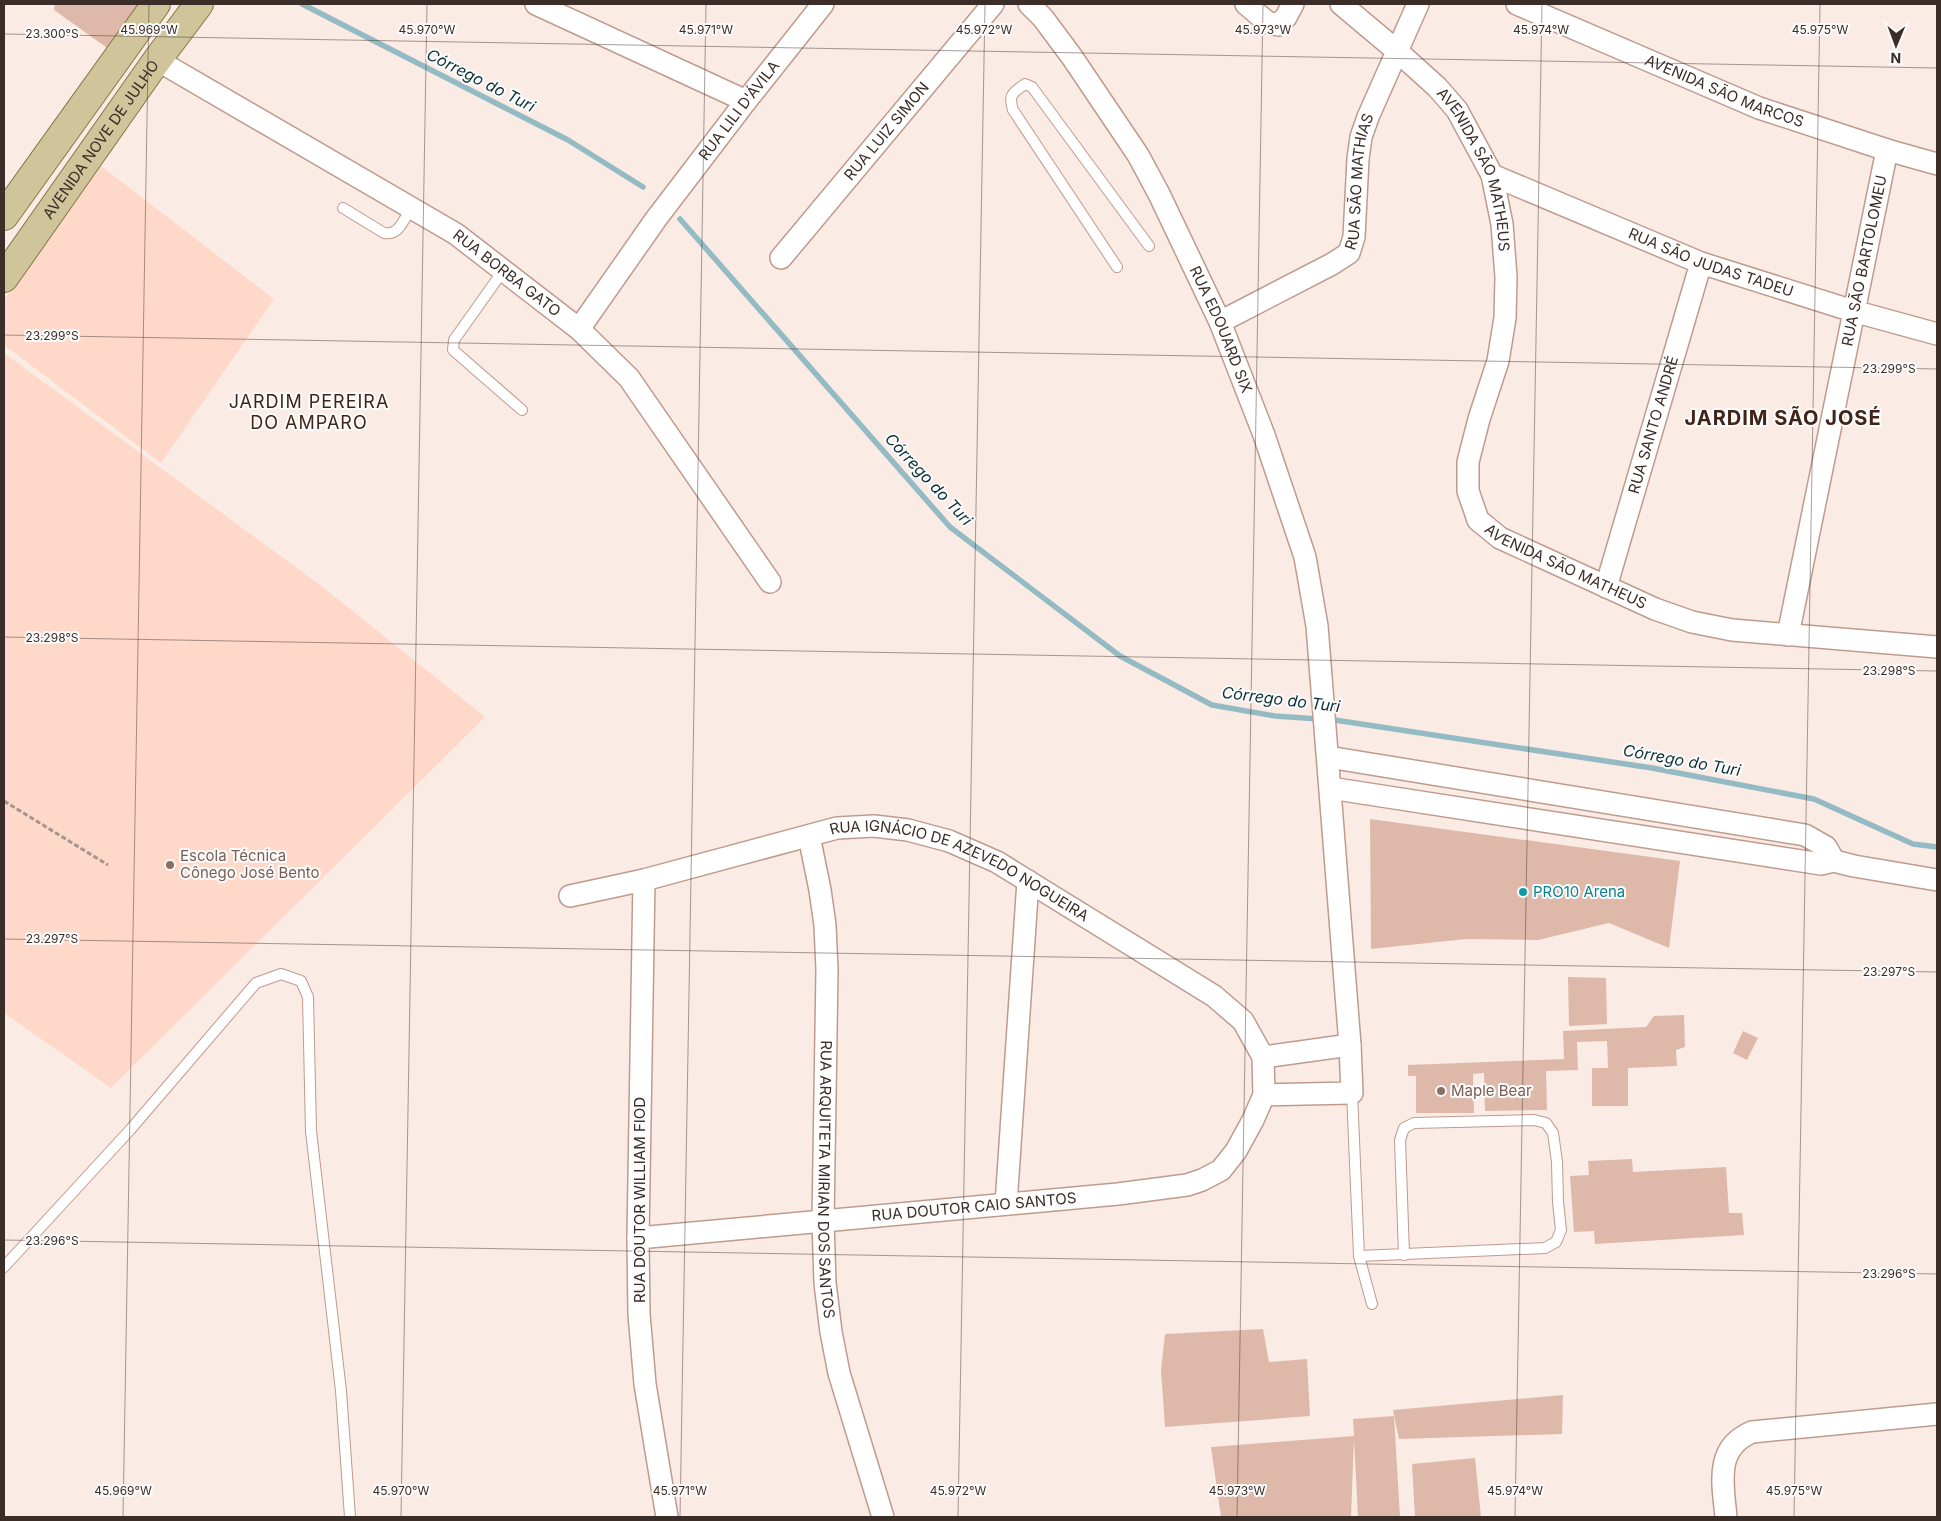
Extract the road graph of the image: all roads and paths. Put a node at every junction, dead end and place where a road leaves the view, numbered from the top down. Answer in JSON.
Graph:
{"nodes":[{"id":1,"x":156,"y":4,"type":"edge"},
{"id":2,"x":199,"y":4,"type":"edge"},
{"id":3,"x":536,"y":4,"type":"edge"},
{"id":4,"x":823,"y":4,"type":"edge"},
{"id":5,"x":993,"y":4,"type":"edge"},
{"id":6,"x":1029,"y":4,"type":"edge"},
{"id":7,"x":1246,"y":4,"type":"edge"},
{"id":8,"x":1293,"y":4,"type":"edge"},
{"id":9,"x":1341,"y":4,"type":"edge"},
{"id":10,"x":1418,"y":4,"type":"edge"},
{"id":11,"x":1528,"y":6,"type":"edge"},
{"id":12,"x":1397,"y":51,"type":"junction"},
{"id":13,"x":157,"y":60,"type":"junction"},
{"id":14,"x":746,"y":101,"type":"junction"},
{"id":15,"x":1887,"y":150,"type":"junction"},
{"id":16,"x":1937,"y":164,"type":"edge"},
{"id":17,"x":1492,"y":175,"type":"junction"},
{"id":18,"x":343,"y":208,"type":"dead end"},
{"id":19,"x":411,"y":208,"type":"junction"},
{"id":20,"x":4,"y":216,"type":"edge"},
{"id":21,"x":1149,"y":246,"type":"dead end"},
{"id":22,"x":781,"y":258,"type":"dead end"},
{"id":23,"x":1702,"y":263,"type":"junction"},
{"id":24,"x":1117,"y":267,"type":"dead end"},
{"id":25,"x":503,"y":270,"type":"junction"},
{"id":26,"x":4,"y":278,"type":"edge"},
{"id":27,"x":1853,"y":311,"type":"junction"},
{"id":28,"x":1220,"y":322,"type":"junction"},
{"id":29,"x":580,"y":329,"type":"junction"},
{"id":30,"x":1937,"y":334,"type":"edge"},
{"id":31,"x":522,"y":410,"type":"dead end"},
{"id":32,"x":770,"y":582,"type":"dead end"},
{"id":33,"x":1606,"y":586,"type":"junction"},
{"id":34,"x":1788,"y":635,"type":"junction"},
{"id":35,"x":1937,"y":647,"type":"edge"},
{"id":36,"x":1328,"y":757,"type":"junction"},
{"id":37,"x":1330,"y":788,"type":"junction"},
{"id":38,"x":4,"y":801,"type":"edge"},
{"id":39,"x":809,"y":836,"type":"junction"},
{"id":40,"x":1834,"y":861,"type":"junction"},
{"id":41,"x":108,"y":865,"type":"dead end"},
{"id":42,"x":644,"y":880,"type":"junction"},
{"id":43,"x":1937,"y":880,"type":"edge"},
{"id":44,"x":1028,"y":881,"type":"junction"},
{"id":45,"x":570,"y":896,"type":"dead end"},
{"id":46,"x":1350,"y":1045,"type":"junction"},
{"id":47,"x":1263,"y":1057,"type":"junction"},
{"id":48,"x":1352,"y":1093,"type":"junction"},
{"id":49,"x":1264,"y":1095,"type":"junction"},
{"id":50,"x":1006,"y":1204,"type":"junction"},
{"id":51,"x":823,"y":1221,"type":"junction"},
{"id":52,"x":638,"y":1238,"type":"junction"},
{"id":53,"x":1359,"y":1256,"type":"junction"},
{"id":54,"x":1404,"y":1256,"type":"junction"},
{"id":55,"x":4,"y":1267,"type":"edge"},
{"id":56,"x":1372,"y":1304,"type":"dead end"},
{"id":57,"x":1937,"y":1414,"type":"edge"},
{"id":58,"x":350,"y":1517,"type":"edge"},
{"id":59,"x":667,"y":1517,"type":"edge"},
{"id":60,"x":883,"y":1517,"type":"edge"},
{"id":61,"x":1726,"y":1517,"type":"edge"}],
"edges":[{"from":1,"to":20,"type":"main road"},
{"from":2,"to":13,"type":"main road","name":"AVENIDA NOVE DE JULHO"},
{"from":3,"to":14,"type":"street"},
{"from":4,"to":14,"type":"street","name":"RUA LILI D'ÁVILA"},
{"from":5,"to":22,"type":"street","name":"RUA LUIZ SIMON"},
{"from":6,"to":28,"type":"street","name":"RUA EDOUARD SIX"},
{"from":7,"to":8,"type":"street"},
{"from":9,"to":12,"type":"street","name":"AVENIDA SÃO MATHEUS"},
{"from":10,"to":12,"type":"street","name":"RUA SÃO MATHIAS"},
{"from":11,"to":15,"type":"street","name":"AVENIDA SÃO MARCOS"},
{"from":12,"to":17,"type":"street","name":"AVENIDA SÃO MATHEUS"},
{"from":12,"to":28,"type":"street","name":"RUA SÃO MATHIAS"},
{"from":13,"to":19,"type":"street","name":"RUA BORBA GATO"},
{"from":13,"to":26,"type":"main road","name":"AVENIDA NOVE DE JULHO"},
{"from":14,"to":29,"type":"street","name":"RUA LILI D'ÁVILA"},
{"from":15,"to":16,"type":"street","name":"AVENIDA SÃO MARCOS"},
{"from":15,"to":27,"type":"street","name":"RUA SÃO BARTOLOMEU"},
{"from":17,"to":23,"type":"street","name":"RUA SÃO JUDAS TADEU"},
{"from":17,"to":33,"type":"street","name":"AVENIDA SÃO MATHEUS"},
{"from":18,"to":19,"type":"lane"},
{"from":19,"to":25,"type":"street","name":"RUA BORBA GATO"},
{"from":21,"to":24,"type":"lane"},
{"from":23,"to":27,"type":"street","name":"RUA SÃO JUDAS TADEU"},
{"from":23,"to":33,"type":"street","name":"RUA SANTO ANDRÉ"},
{"from":25,"to":29,"type":"street","name":"RUA BORBA GATO"},
{"from":25,"to":31,"type":"lane"},
{"from":27,"to":30,"type":"street","name":"RUA SÃO JUDAS TADEU"},
{"from":27,"to":34,"type":"street","name":"RUA SÃO BARTOLOMEU"},
{"from":28,"to":36,"type":"street","name":"RUA EDOUARD SIX"},
{"from":29,"to":32,"type":"street","name":"RUA BORBA GATO"},
{"from":33,"to":34,"type":"street","name":"AVENIDA SÃO MATHEUS"},
{"from":34,"to":35,"type":"street","name":"AVENIDA SÃO MATHEUS"},
{"from":36,"to":37,"type":"street","name":"RUA EDOUARD SIX"},
{"from":36,"to":40,"type":"street"},
{"from":37,"to":40,"type":"street"},
{"from":37,"to":46,"type":"street","name":"RUA EDOUARD SIX"},
{"from":38,"to":41,"type":"path"},
{"from":39,"to":42,"type":"street","name":"RUA IGNÁCIO DE AZEVEDO NOGUEIRA"},
{"from":39,"to":44,"type":"street","name":"RUA IGNÁCIO DE AZEVEDO NOGUEIRA"},
{"from":39,"to":51,"type":"street","name":"RUA ARQUITETA MIRIAN DOS SANTOS"},
{"from":40,"to":43,"type":"street"},
{"from":42,"to":45,"type":"street","name":"RUA IGNÁCIO DE AZEVEDO NOGUEIRA"},
{"from":42,"to":52,"type":"street","name":"RUA DOUTOR WILLIAM FIOD"},
{"from":44,"to":47,"type":"street","name":"RUA IGNÁCIO DE AZEVEDO NOGUEIRA"},
{"from":44,"to":50,"type":"street"},
{"from":46,"to":47,"type":"street"},
{"from":46,"to":48,"type":"street","name":"RUA EDOUARD SIX"},
{"from":47,"to":49,"type":"street","name":"RUA IGNÁCIO DE AZEVEDO NOGUEIRA"},
{"from":48,"to":49,"type":"street"},
{"from":48,"to":53,"type":"lane"},
{"from":49,"to":50,"type":"street","name":"RUA DOUTOR CAIO SANTOS"},
{"from":50,"to":51,"type":"street","name":"RUA DOUTOR CAIO SANTOS"},
{"from":51,"to":52,"type":"street","name":"RUA DOUTOR CAIO SANTOS"},
{"from":51,"to":60,"type":"street","name":"RUA ARQUITETA MIRIAN DOS SANTOS"},
{"from":52,"to":59,"type":"street","name":"RUA DOUTOR WILLIAM FIOD"},
{"from":53,"to":54,"type":"lane"},
{"from":53,"to":56,"type":"lane"},
{"from":54,"to":54,"type":"lane"},
{"from":55,"to":58,"type":"lane"},
{"from":57,"to":61,"type":"street"}]}
